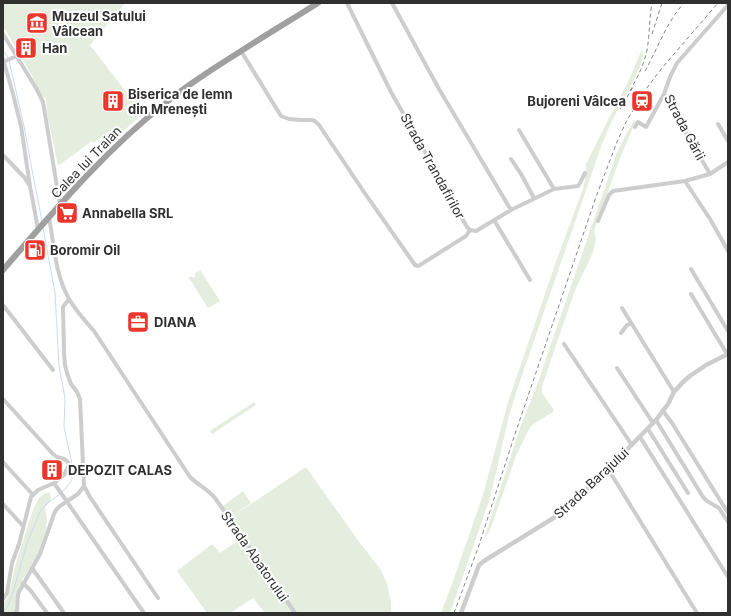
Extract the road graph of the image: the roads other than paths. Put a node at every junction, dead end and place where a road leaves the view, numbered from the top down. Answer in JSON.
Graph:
{"nodes":[{"id":1,"x":347,"y":3,"type":"edge"},
{"id":2,"x":392,"y":3,"type":"edge"},
{"id":3,"x":316,"y":4,"type":"edge"},
{"id":4,"x":727,"y":7,"type":"edge"},
{"id":5,"x":728,"y":13,"type":"edge"},
{"id":6,"x":3,"y":34,"type":"edge"},
{"id":7,"x":241,"y":51,"type":"junction"},
{"id":8,"x":17,"y":56,"type":"junction"},
{"id":9,"x":5,"y":60,"type":"edge"},
{"id":10,"x":664,"y":94,"type":"junction"},
{"id":11,"x":718,"y":124,"type":"dead end"},
{"id":12,"x":635,"y":127,"type":"dead end"},
{"id":13,"x":519,"y":130,"type":"dead end"},
{"id":14,"x":728,"y":141,"type":"edge"},
{"id":15,"x":3,"y":154,"type":"edge"},
{"id":16,"x":511,"y":159,"type":"dead end"},
{"id":17,"x":728,"y":162,"type":"edge"},
{"id":18,"x":584,"y":173,"type":"dead end"},
{"id":19,"x":710,"y":174,"type":"junction"},
{"id":20,"x":686,"y":181,"type":"junction"},
{"id":21,"x":30,"y":186,"type":"junction"},
{"id":22,"x":554,"y":189,"type":"junction"},
{"id":23,"x":534,"y":198,"type":"junction"},
{"id":24,"x":60,"y":205,"type":"junction"},
{"id":25,"x":511,"y":210,"type":"junction"},
{"id":26,"x":494,"y":220,"type":"junction"},
{"id":27,"x":598,"y":221,"type":"dead end"},
{"id":28,"x":43,"y":224,"type":"junction"},
{"id":29,"x":470,"y":230,"type":"junction"},
{"id":30,"x":728,"y":251,"type":"edge"},
{"id":31,"x":691,"y":269,"type":"dead end"},
{"id":32,"x":3,"y":270,"type":"edge"},
{"id":33,"x":530,"y":280,"type":"dead end"},
{"id":34,"x":691,"y":294,"type":"dead end"},
{"id":35,"x":69,"y":299,"type":"junction"},
{"id":36,"x":3,"y":305,"type":"edge"},
{"id":37,"x":622,"y":308,"type":"dead end"},
{"id":38,"x":631,"y":323,"type":"junction"},
{"id":39,"x":728,"y":331,"type":"edge"},
{"id":40,"x":621,"y":333,"type":"dead end"},
{"id":41,"x":564,"y":344,"type":"dead end"},
{"id":42,"x":728,"y":354,"type":"edge"},
{"id":43,"x":617,"y":368,"type":"dead end"},
{"id":44,"x":53,"y":370,"type":"dead end"},
{"id":45,"x":674,"y":392,"type":"junction"},
{"id":46,"x":3,"y":399,"type":"edge"},
{"id":47,"x":663,"y":411,"type":"junction"},
{"id":48,"x":654,"y":421,"type":"junction"},
{"id":49,"x":648,"y":429,"type":"junction"},
{"id":50,"x":640,"y":437,"type":"junction"},
{"id":51,"x":632,"y":445,"type":"junction"},
{"id":52,"x":3,"y":462,"type":"edge"},
{"id":53,"x":608,"y":469,"type":"junction"},
{"id":54,"x":54,"y":483,"type":"junction"},
{"id":55,"x":84,"y":486,"type":"junction"},
{"id":56,"x":688,"y":493,"type":"dead end"},
{"id":57,"x":33,"y":495,"type":"junction"},
{"id":58,"x":67,"y":501,"type":"junction"},
{"id":59,"x":3,"y":504,"type":"edge"},
{"id":60,"x":728,"y":513,"type":"edge"},
{"id":61,"x":728,"y":522,"type":"edge"},
{"id":62,"x":23,"y":526,"type":"junction"},
{"id":63,"x":32,"y":568,"type":"junction"},
{"id":64,"x":728,"y":577,"type":"edge"},
{"id":65,"x":23,"y":583,"type":"junction"},
{"id":66,"x":158,"y":598,"type":"dead end"},
{"id":67,"x":3,"y":600,"type":"edge"},
{"id":68,"x":16,"y":613,"type":"edge"},
{"id":69,"x":47,"y":613,"type":"edge"},
{"id":70,"x":64,"y":613,"type":"edge"},
{"id":71,"x":144,"y":613,"type":"edge"},
{"id":72,"x":295,"y":613,"type":"edge"},
{"id":73,"x":461,"y":613,"type":"edge"},
{"id":74,"x":697,"y":613,"type":"edge"}],
"edges":[{"from":1,"to":29,"type":"street","name":"Strada Trandafirilor"},
{"from":2,"to":25,"type":"street"},
{"from":3,"to":7,"type":"highway","name":"Calea lui Traian"},
{"from":4,"to":5,"type":"street"},
{"from":4,"to":10,"type":"street","name":"Strada Gării"},
{"from":6,"to":8,"type":"street"},
{"from":7,"to":24,"type":"highway","name":"Calea lui Traian"},
{"from":7,"to":29,"type":"street"},
{"from":8,"to":9,"type":"street"},
{"from":8,"to":24,"type":"street"},
{"from":9,"to":21,"type":"street","name":"Strada Abatorului"},
{"from":10,"to":12,"type":"street"},
{"from":10,"to":19,"type":"street","name":"Strada Gării"},
{"from":11,"to":14,"type":"street"},
{"from":13,"to":22,"type":"street"},
{"from":15,"to":21,"type":"street"},
{"from":16,"to":23,"type":"street"},
{"from":17,"to":19,"type":"street"},
{"from":18,"to":22,"type":"street","name":"Strada Trandafirilor"},
{"from":19,"to":20,"type":"street"},
{"from":20,"to":27,"type":"street"},
{"from":20,"to":30,"type":"street"},
{"from":21,"to":28,"type":"street","name":"Strada Abatorului"},
{"from":22,"to":23,"type":"street","name":"Strada Trandafirilor"},
{"from":23,"to":25,"type":"street","name":"Strada Trandafirilor"},
{"from":24,"to":28,"type":"highway","name":"Calea lui Traian"},
{"from":25,"to":26,"type":"street","name":"Strada Trandafirilor"},
{"from":26,"to":29,"type":"street","name":"Strada Trandafirilor"},
{"from":26,"to":33,"type":"street"},
{"from":28,"to":32,"type":"highway","name":"Calea lui Traian"},
{"from":28,"to":35,"type":"street","name":"Strada Abatorului"},
{"from":31,"to":39,"type":"street"},
{"from":34,"to":42,"type":"street"},
{"from":35,"to":55,"type":"street"},
{"from":35,"to":72,"type":"street","name":"Strada Abatorului"},
{"from":36,"to":44,"type":"street"},
{"from":37,"to":38,"type":"street"},
{"from":38,"to":40,"type":"street"},
{"from":38,"to":45,"type":"street"},
{"from":41,"to":51,"type":"street"},
{"from":42,"to":45,"type":"street","name":"Strada Barajului"},
{"from":43,"to":48,"type":"street"},
{"from":45,"to":47,"type":"street","name":"Strada Barajului"},
{"from":46,"to":54,"type":"street"},
{"from":47,"to":48,"type":"street","name":"Strada Barajului"},
{"from":47,"to":60,"type":"street"},
{"from":48,"to":49,"type":"street","name":"Strada Barajului"},
{"from":48,"to":61,"type":"street"},
{"from":49,"to":50,"type":"street","name":"Strada Barajului"},
{"from":49,"to":56,"type":"street"},
{"from":50,"to":51,"type":"street","name":"Strada Barajului"},
{"from":50,"to":64,"type":"street"},
{"from":51,"to":53,"type":"street","name":"Strada Barajului"},
{"from":52,"to":57,"type":"street"},
{"from":53,"to":73,"type":"street","name":"Strada Barajului"},
{"from":53,"to":74,"type":"street"},
{"from":54,"to":57,"type":"street"},
{"from":54,"to":58,"type":"street"},
{"from":55,"to":58,"type":"street"},
{"from":55,"to":66,"type":"street"},
{"from":57,"to":62,"type":"street"},
{"from":58,"to":63,"type":"street"},
{"from":58,"to":71,"type":"street"},
{"from":59,"to":62,"type":"street"},
{"from":62,"to":67,"type":"street"},
{"from":63,"to":65,"type":"street"},
{"from":63,"to":70,"type":"street"},
{"from":65,"to":68,"type":"street"},
{"from":65,"to":69,"type":"street"}]}
